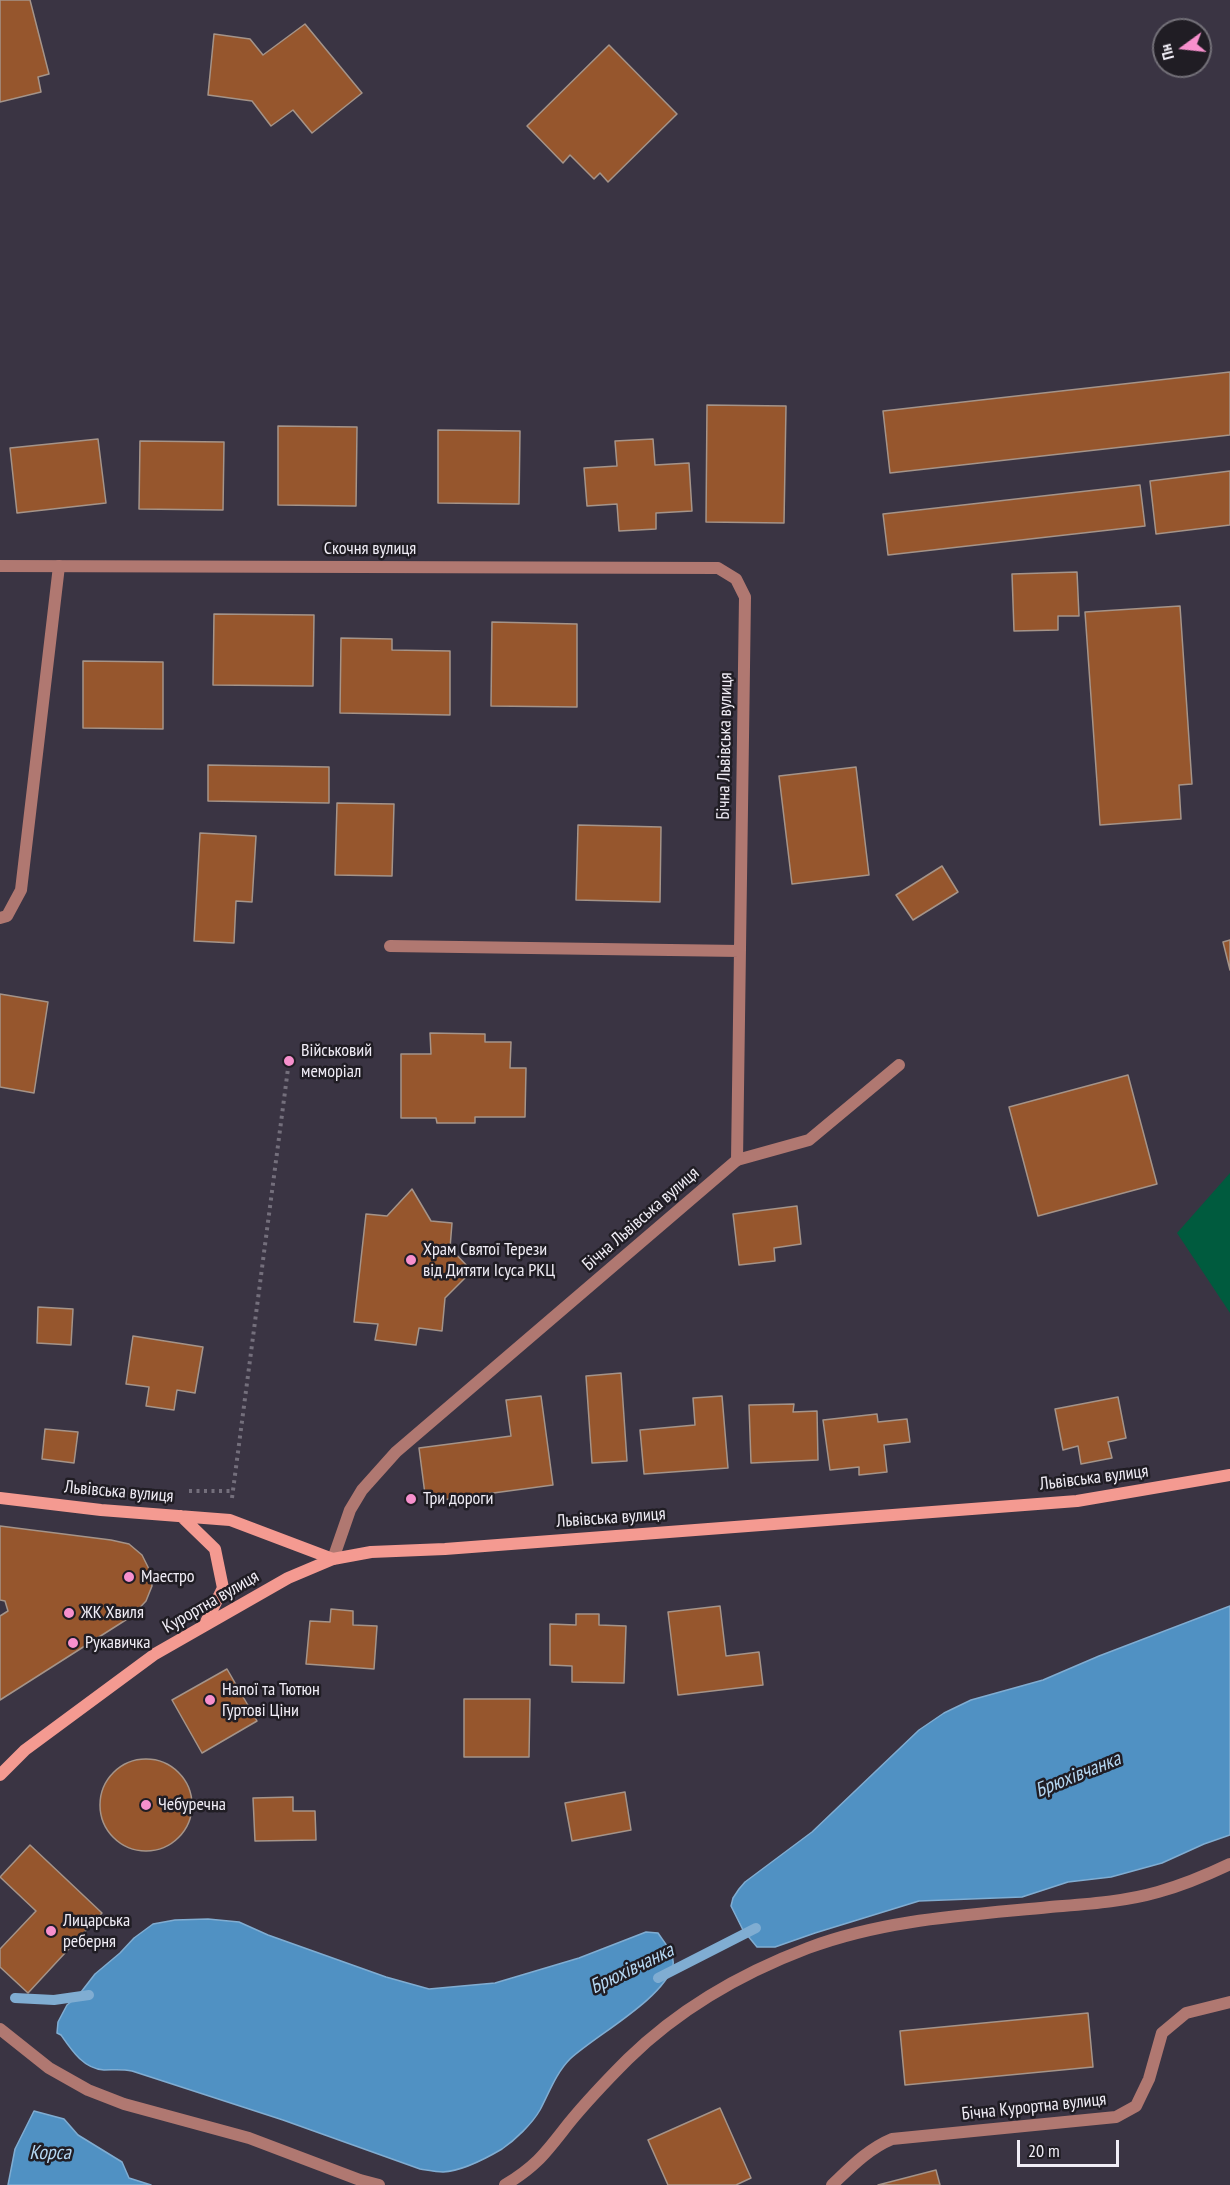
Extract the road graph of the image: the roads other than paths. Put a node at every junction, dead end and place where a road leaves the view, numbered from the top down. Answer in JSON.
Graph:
{"nodes":[{"id":1,"x":0,"y":566,"type":"edge"},
{"id":2,"x":59,"y":567,"type":"junction"},
{"id":3,"x":736,"y":579,"type":"joint"},
{"id":4,"x":0,"y":918,"type":"edge"},
{"id":5,"x":390,"y":946,"type":"dead end"},
{"id":6,"x":740,"y":951,"type":"junction"},
{"id":7,"x":899,"y":1065,"type":"dead end"},
{"id":8,"x":737,"y":1160,"type":"junction"},
{"id":9,"x":1230,"y":1475,"type":"edge"},
{"id":10,"x":0,"y":1498,"type":"edge"},
{"id":11,"x":181,"y":1516,"type":"junction"},
{"id":12,"x":333,"y":1559,"type":"junction"},
{"id":13,"x":204,"y":1626,"type":"junction"},
{"id":14,"x":0,"y":1775,"type":"edge"},
{"id":15,"x":1230,"y":1864,"type":"edge"},
{"id":16,"x":1230,"y":2002,"type":"edge"},
{"id":17,"x":0,"y":2029,"type":"edge"},
{"id":18,"x":379,"y":2185,"type":"edge"},
{"id":19,"x":505,"y":2185,"type":"edge"},
{"id":20,"x":832,"y":2185,"type":"edge"}],
"edges":[{"from":1,"to":2,"type":"street","name":"Скочня вулиця"},
{"from":2,"to":3,"type":"street","name":"Скочня вулиця"},
{"from":2,"to":4,"type":"street"},
{"from":3,"to":6,"type":"street","name":"Бічна Львівська вулиця"},
{"from":5,"to":6,"type":"street"},
{"from":6,"to":8,"type":"street","name":"Бічна Львівська вулиця"},
{"from":7,"to":8,"type":"street"},
{"from":8,"to":12,"type":"street","name":"Бічна Львівська вулиця"},
{"from":9,"to":12,"type":"main road","name":"Львівська вулиця"},
{"from":10,"to":11,"type":"main road","name":"Львівська вулиця"},
{"from":11,"to":12,"type":"main road","name":"Львівська вулиця"},
{"from":11,"to":13,"type":"main road"},
{"from":12,"to":13,"type":"main road","name":"Курортна вулиця"},
{"from":13,"to":14,"type":"main road","name":"Курортна вулиця"},
{"from":15,"to":19,"type":"street"},
{"from":16,"to":20,"type":"street","name":"Бічна Курортна вулиця"},
{"from":17,"to":18,"type":"street"}]}
